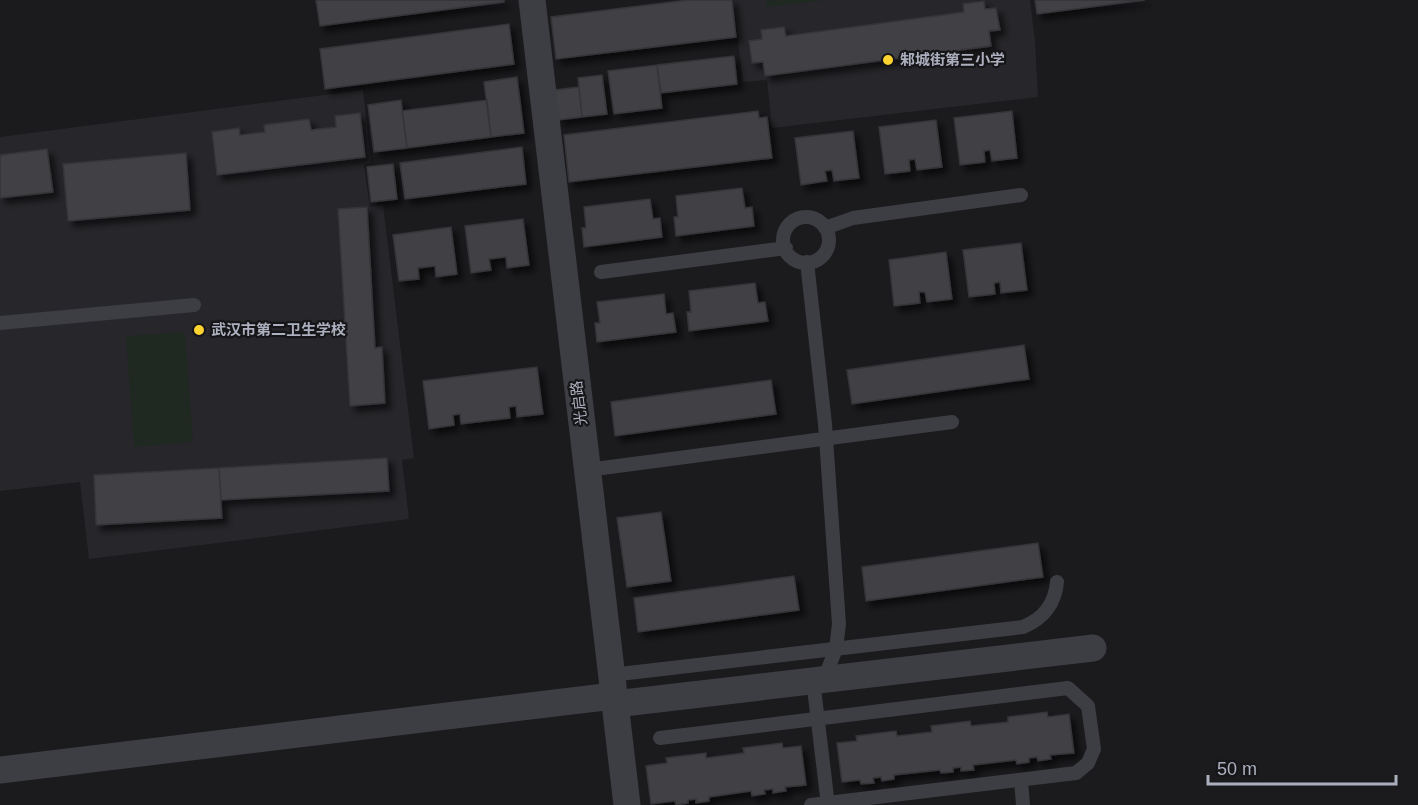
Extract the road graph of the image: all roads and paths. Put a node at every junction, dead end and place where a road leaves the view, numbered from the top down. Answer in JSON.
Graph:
{"nodes":[{"id":1,"x":532,"y":0,"type":"edge"},
{"id":2,"x":1021,"y":195,"type":"dead end"},
{"id":3,"x":825,"y":228,"type":"junction"},
{"id":4,"x":786,"y":248,"type":"junction"},
{"id":5,"x":807,"y":262,"type":"junction"},
{"id":6,"x":601,"y":272,"type":"dead end"},
{"id":7,"x":194,"y":305,"type":"dead end"},
{"id":8,"x":0,"y":323,"type":"edge"},
{"id":9,"x":952,"y":422,"type":"dead end"},
{"id":10,"x":826,"y":439,"type":"junction"},
{"id":11,"x":587,"y":470,"type":"junction"},
{"id":12,"x":1057,"y":582,"type":"dead end"},
{"id":13,"x":1093,"y":648,"type":"dead end"},
{"id":14,"x":836,"y":649,"type":"junction"},
{"id":15,"x":818,"y":680,"type":"junction"},
{"id":16,"x":613,"y":692,"type":"junction"},
{"id":17,"x":817,"y":719,"type":"junction"},
{"id":18,"x":660,"y":738,"type":"dead end"},
{"id":19,"x":0,"y":770,"type":"edge"},
{"id":20,"x":1021,"y":780,"type":"junction"},
{"id":21,"x":828,"y":804,"type":"edge"},
{"id":22,"x":627,"y":805,"type":"edge"},
{"id":23,"x":811,"y":805,"type":"edge"},
{"id":24,"x":1023,"y":805,"type":"edge"}],
"edges":[{"from":1,"to":11,"type":"street","name":"光启路"},
{"from":2,"to":3,"type":"lane"},
{"from":3,"to":4,"type":"lane"},
{"from":3,"to":5,"type":"lane"},
{"from":4,"to":5,"type":"lane"},
{"from":4,"to":6,"type":"lane"},
{"from":5,"to":10,"type":"lane"},
{"from":7,"to":8,"type":"lane"},
{"from":9,"to":10,"type":"lane"},
{"from":10,"to":11,"type":"lane"},
{"from":10,"to":14,"type":"lane"},
{"from":11,"to":16,"type":"street","name":"光启路"},
{"from":12,"to":14,"type":"lane"},
{"from":13,"to":15,"type":"street"},
{"from":14,"to":15,"type":"lane"},
{"from":14,"to":16,"type":"lane"},
{"from":15,"to":16,"type":"street"},
{"from":15,"to":17,"type":"lane"},
{"from":16,"to":19,"type":"street"},
{"from":16,"to":22,"type":"street","name":"光启路"},
{"from":17,"to":18,"type":"lane"},
{"from":17,"to":20,"type":"lane"},
{"from":17,"to":21,"type":"lane"},
{"from":20,"to":21,"type":"lane"},
{"from":20,"to":24,"type":"lane"},
{"from":21,"to":23,"type":"lane"}]}
